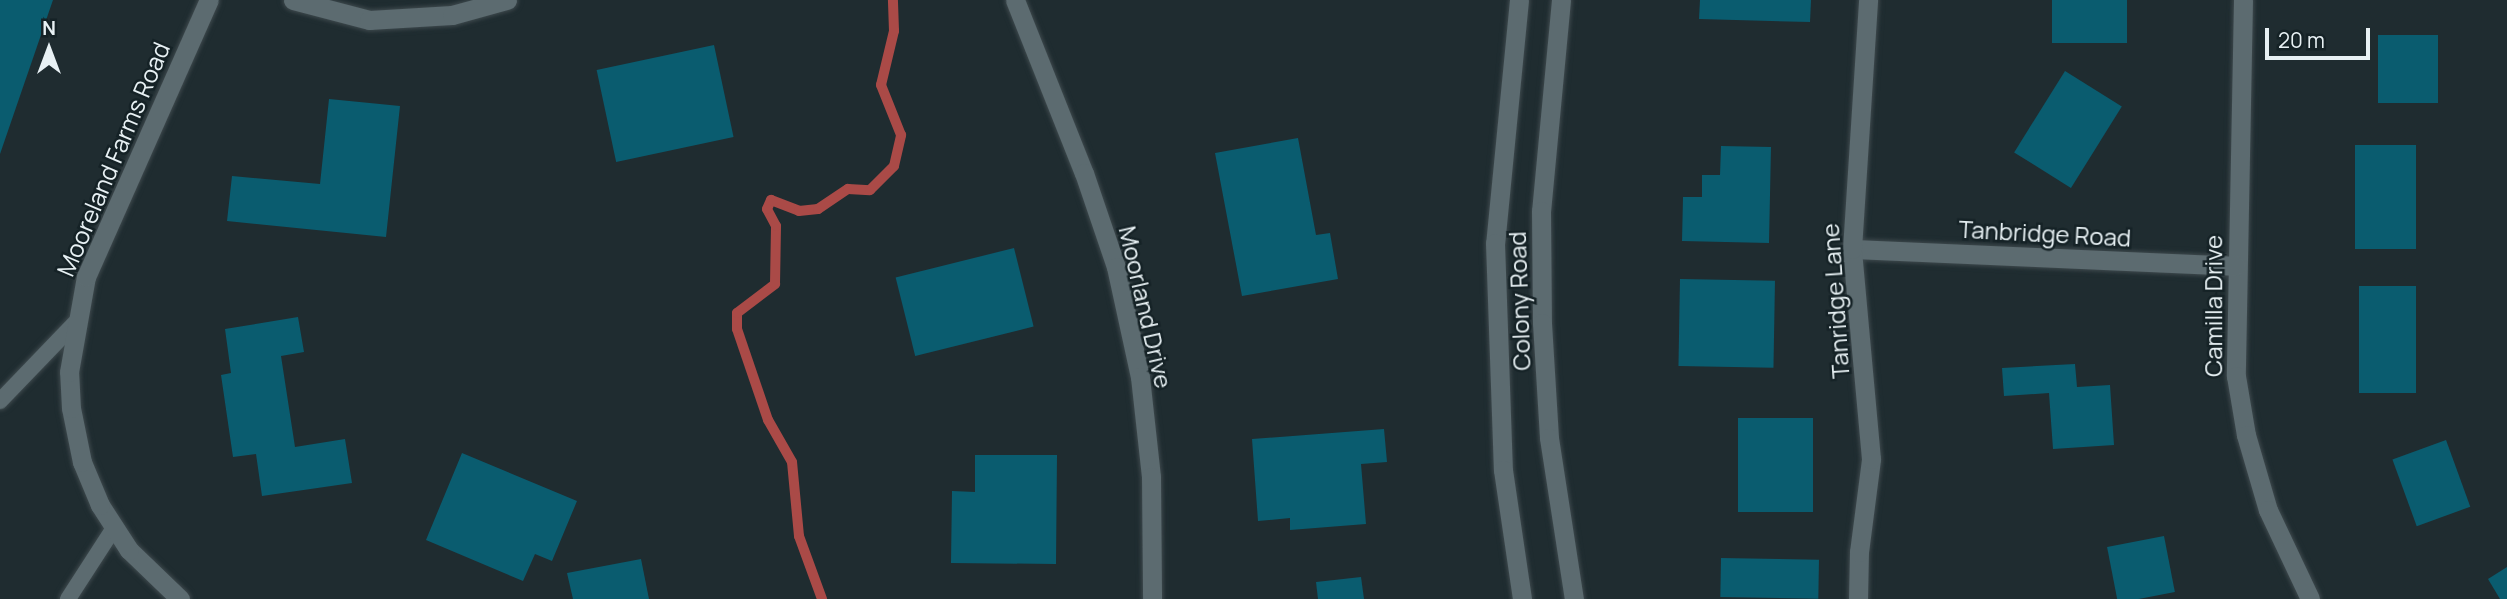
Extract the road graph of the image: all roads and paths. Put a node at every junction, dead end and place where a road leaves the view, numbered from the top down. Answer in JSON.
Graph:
{"nodes":[{"id":1,"x":209,"y":0,"type":"edge"},
{"id":2,"x":293,"y":0,"type":"edge"},
{"id":3,"x":507,"y":0,"type":"edge"},
{"id":4,"x":1015,"y":0,"type":"edge"},
{"id":5,"x":1519,"y":0,"type":"edge"},
{"id":6,"x":1561,"y":0,"type":"edge"},
{"id":7,"x":1868,"y":0,"type":"edge"},
{"id":8,"x":2243,"y":0,"type":"edge"},
{"id":9,"x":1852,"y":249,"type":"junction"},
{"id":10,"x":2236,"y":266,"type":"junction"},
{"id":11,"x":75,"y":323,"type":"junction"},
{"id":12,"x":0,"y":401,"type":"edge"},
{"id":13,"x":114,"y":527,"type":"junction"},
{"id":14,"x":68,"y":599,"type":"edge"},
{"id":15,"x":180,"y":599,"type":"edge"},
{"id":16,"x":1152,"y":599,"type":"edge"},
{"id":17,"x":1522,"y":599,"type":"edge"},
{"id":18,"x":1574,"y":599,"type":"edge"},
{"id":19,"x":1858,"y":599,"type":"edge"},
{"id":20,"x":2310,"y":599,"type":"edge"}],
"edges":[{"from":1,"to":11,"type":"street","name":"Mooreland Farms Road"},
{"from":2,"to":3,"type":"street"},
{"from":4,"to":16,"type":"street","name":"Moorland Drive"},
{"from":5,"to":17,"type":"street","name":"Colony Road"},
{"from":6,"to":18,"type":"street","name":"Colony Road"},
{"from":7,"to":9,"type":"street","name":"Tanridge Lane"},
{"from":8,"to":10,"type":"street","name":"Camilla Drive"},
{"from":9,"to":10,"type":"street","name":"Tanbridge Road"},
{"from":9,"to":19,"type":"street","name":"Tanridge Lane"},
{"from":10,"to":20,"type":"street","name":"Camilla Drive"},
{"from":11,"to":12,"type":"lane"},
{"from":11,"to":13,"type":"street","name":"Mooreland Farms Road"},
{"from":13,"to":14,"type":"lane"},
{"from":13,"to":15,"type":"street","name":"Mooreland Farms Road"}]}
